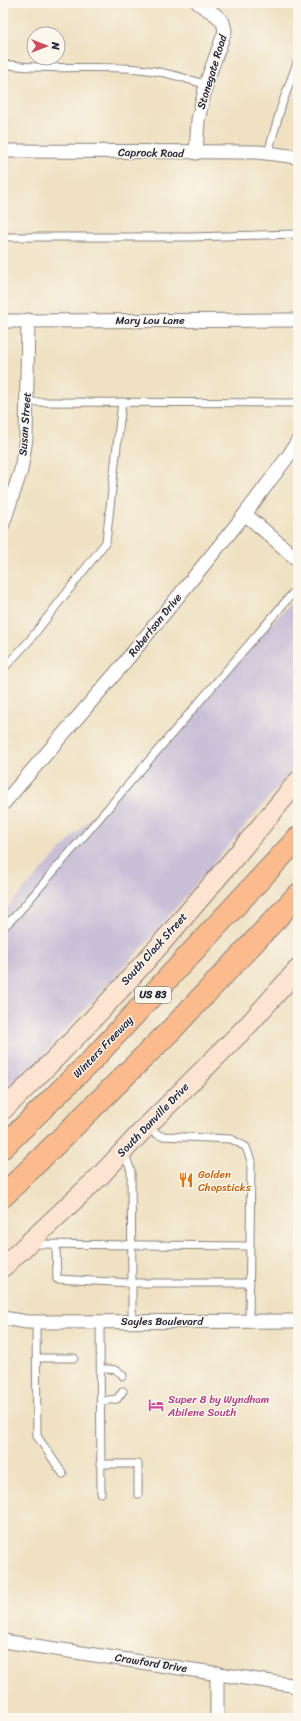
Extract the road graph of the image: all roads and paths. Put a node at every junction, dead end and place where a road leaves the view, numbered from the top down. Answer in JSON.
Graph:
{"nodes":[{"id":1,"x":198,"y":3,"type":"edge"},
{"id":2,"x":298,"y":60,"type":"edge"},
{"id":3,"x":3,"y":64,"type":"edge"},
{"id":4,"x":207,"y":85,"type":"junction"},
{"id":5,"x":3,"y":151,"type":"edge"},
{"id":6,"x":196,"y":153,"type":"junction"},
{"id":7,"x":268,"y":153,"type":"junction"},
{"id":8,"x":298,"y":157,"type":"edge"},
{"id":9,"x":298,"y":234,"type":"edge"},
{"id":10,"x":3,"y":237,"type":"edge"},
{"id":11,"x":28,"y":320,"type":"junction"},
{"id":12,"x":298,"y":320,"type":"edge"},
{"id":13,"x":3,"y":321,"type":"edge"},
{"id":14,"x":27,"y":402,"type":"junction"},
{"id":15,"x":122,"y":402,"type":"junction"},
{"id":16,"x":298,"y":403,"type":"edge"},
{"id":17,"x":298,"y":440,"type":"edge"},
{"id":18,"x":245,"y":514,"type":"junction"},
{"id":19,"x":3,"y":524,"type":"edge"},
{"id":20,"x":298,"y":560,"type":"edge"},
{"id":21,"x":298,"y":587,"type":"edge"},
{"id":22,"x":3,"y":669,"type":"edge"},
{"id":23,"x":298,"y":781,"type":"edge"},
{"id":24,"x":3,"y":804,"type":"edge"},
{"id":25,"x":298,"y":838,"type":"edge"},
{"id":26,"x":298,"y":895,"type":"edge"},
{"id":27,"x":3,"y":928,"type":"edge"},
{"id":28,"x":298,"y":969,"type":"edge"},
{"id":29,"x":3,"y":1110,"type":"edge"},
{"id":30,"x":145,"y":1128,"type":"junction"},
{"id":31,"x":3,"y":1147,"type":"edge"},
{"id":32,"x":123,"y":1150,"type":"junction"},
{"id":33,"x":3,"y":1196,"type":"edge"},
{"id":34,"x":28,"y":1244,"type":"junction"},
{"id":35,"x":56,"y":1245,"type":"junction"},
{"id":36,"x":132,"y":1245,"type":"junction"},
{"id":37,"x":250,"y":1246,"type":"junction"},
{"id":38,"x":3,"y":1267,"type":"edge"},
{"id":39,"x":132,"y":1283,"type":"junction"},
{"id":40,"x":250,"y":1283,"type":"junction"},
{"id":41,"x":3,"y":1318,"type":"edge"},
{"id":42,"x":298,"y":1320,"type":"edge"},
{"id":43,"x":100,"y":1321,"type":"junction"},
{"id":44,"x":132,"y":1321,"type":"junction"},
{"id":45,"x":249,"y":1321,"type":"junction"},
{"id":46,"x":32,"y":1322,"type":"junction"},
{"id":47,"x":3,"y":1326,"type":"edge"},
{"id":48,"x":37,"y":1358,"type":"junction"},
{"id":49,"x":74,"y":1358,"type":"dead end"},
{"id":50,"x":101,"y":1369,"type":"junction"},
{"id":51,"x":123,"y":1376,"type":"dead end"},
{"id":52,"x":123,"y":1391,"type":"dead end"},
{"id":53,"x":101,"y":1401,"type":"junction"},
{"id":54,"x":100,"y":1464,"type":"junction"},
{"id":55,"x":63,"y":1474,"type":"dead end"},
{"id":56,"x":101,"y":1493,"type":"dead end"},
{"id":57,"x":138,"y":1494,"type":"dead end"},
{"id":58,"x":3,"y":1640,"type":"edge"},
{"id":59,"x":217,"y":1673,"type":"junction"},
{"id":60,"x":298,"y":1686,"type":"edge"},
{"id":61,"x":217,"y":1718,"type":"edge"}],
"edges":[{"from":1,"to":4,"type":"street","name":"Stonegate Road"},
{"from":2,"to":7,"type":"lane"},
{"from":3,"to":4,"type":"lane"},
{"from":4,"to":6,"type":"street","name":"Stonegate Road"},
{"from":5,"to":6,"type":"street","name":"Caprock Road"},
{"from":6,"to":7,"type":"street","name":"Caprock Road"},
{"from":7,"to":8,"type":"street","name":"Caprock Road"},
{"from":9,"to":10,"type":"lane"},
{"from":11,"to":12,"type":"street","name":"Mary Lou Lane"},
{"from":11,"to":13,"type":"street","name":"Mary Lou Lane"},
{"from":11,"to":14,"type":"street","name":"Susan Street"},
{"from":14,"to":15,"type":"lane"},
{"from":14,"to":19,"type":"street","name":"Susan Street"},
{"from":15,"to":16,"type":"lane"},
{"from":15,"to":22,"type":"lane"},
{"from":17,"to":18,"type":"street","name":"Robertson Drive"},
{"from":18,"to":20,"type":"street"},
{"from":18,"to":24,"type":"street","name":"Robertson Drive"},
{"from":21,"to":27,"type":"lane"},
{"from":23,"to":29,"type":"main road","name":"South Clack Street"},
{"from":25,"to":31,"type":"highway","name":"Winters Freeway","number":"US 83"},
{"from":26,"to":33,"type":"highway"},
{"from":28,"to":30,"type":"main road","name":"South Danville Drive"},
{"from":30,"to":32,"type":"main road","name":"South Danville Drive"},
{"from":30,"to":37,"type":"lane"},
{"from":32,"to":34,"type":"main road","name":"South Danville Drive"},
{"from":32,"to":36,"type":"lane"},
{"from":34,"to":35,"type":"lane"},
{"from":34,"to":38,"type":"main road","name":"South Danville Drive"},
{"from":35,"to":36,"type":"lane"},
{"from":35,"to":39,"type":"lane"},
{"from":36,"to":37,"type":"lane"},
{"from":36,"to":39,"type":"lane"},
{"from":37,"to":40,"type":"lane"},
{"from":39,"to":40,"type":"lane"},
{"from":39,"to":44,"type":"lane"},
{"from":40,"to":45,"type":"lane"},
{"from":41,"to":46,"type":"street","name":"Sayles Boulevard"},
{"from":42,"to":45,"type":"street","name":"Sayles Boulevard"},
{"from":43,"to":44,"type":"street","name":"Sayles Boulevard"},
{"from":43,"to":46,"type":"street","name":"Sayles Boulevard"},
{"from":43,"to":50,"type":"lane"},
{"from":44,"to":45,"type":"street","name":"Sayles Boulevard"},
{"from":46,"to":47,"type":"street","name":"Sayles Boulevard"},
{"from":46,"to":48,"type":"lane"},
{"from":48,"to":49,"type":"lane"},
{"from":48,"to":55,"type":"lane"},
{"from":50,"to":51,"type":"lane"},
{"from":50,"to":53,"type":"lane"},
{"from":52,"to":53,"type":"lane"},
{"from":53,"to":54,"type":"lane"},
{"from":54,"to":56,"type":"lane"},
{"from":54,"to":57,"type":"lane"},
{"from":58,"to":59,"type":"street","name":"Crawford Drive"},
{"from":59,"to":60,"type":"street","name":"Crawford Drive"},
{"from":59,"to":61,"type":"street"}]}
